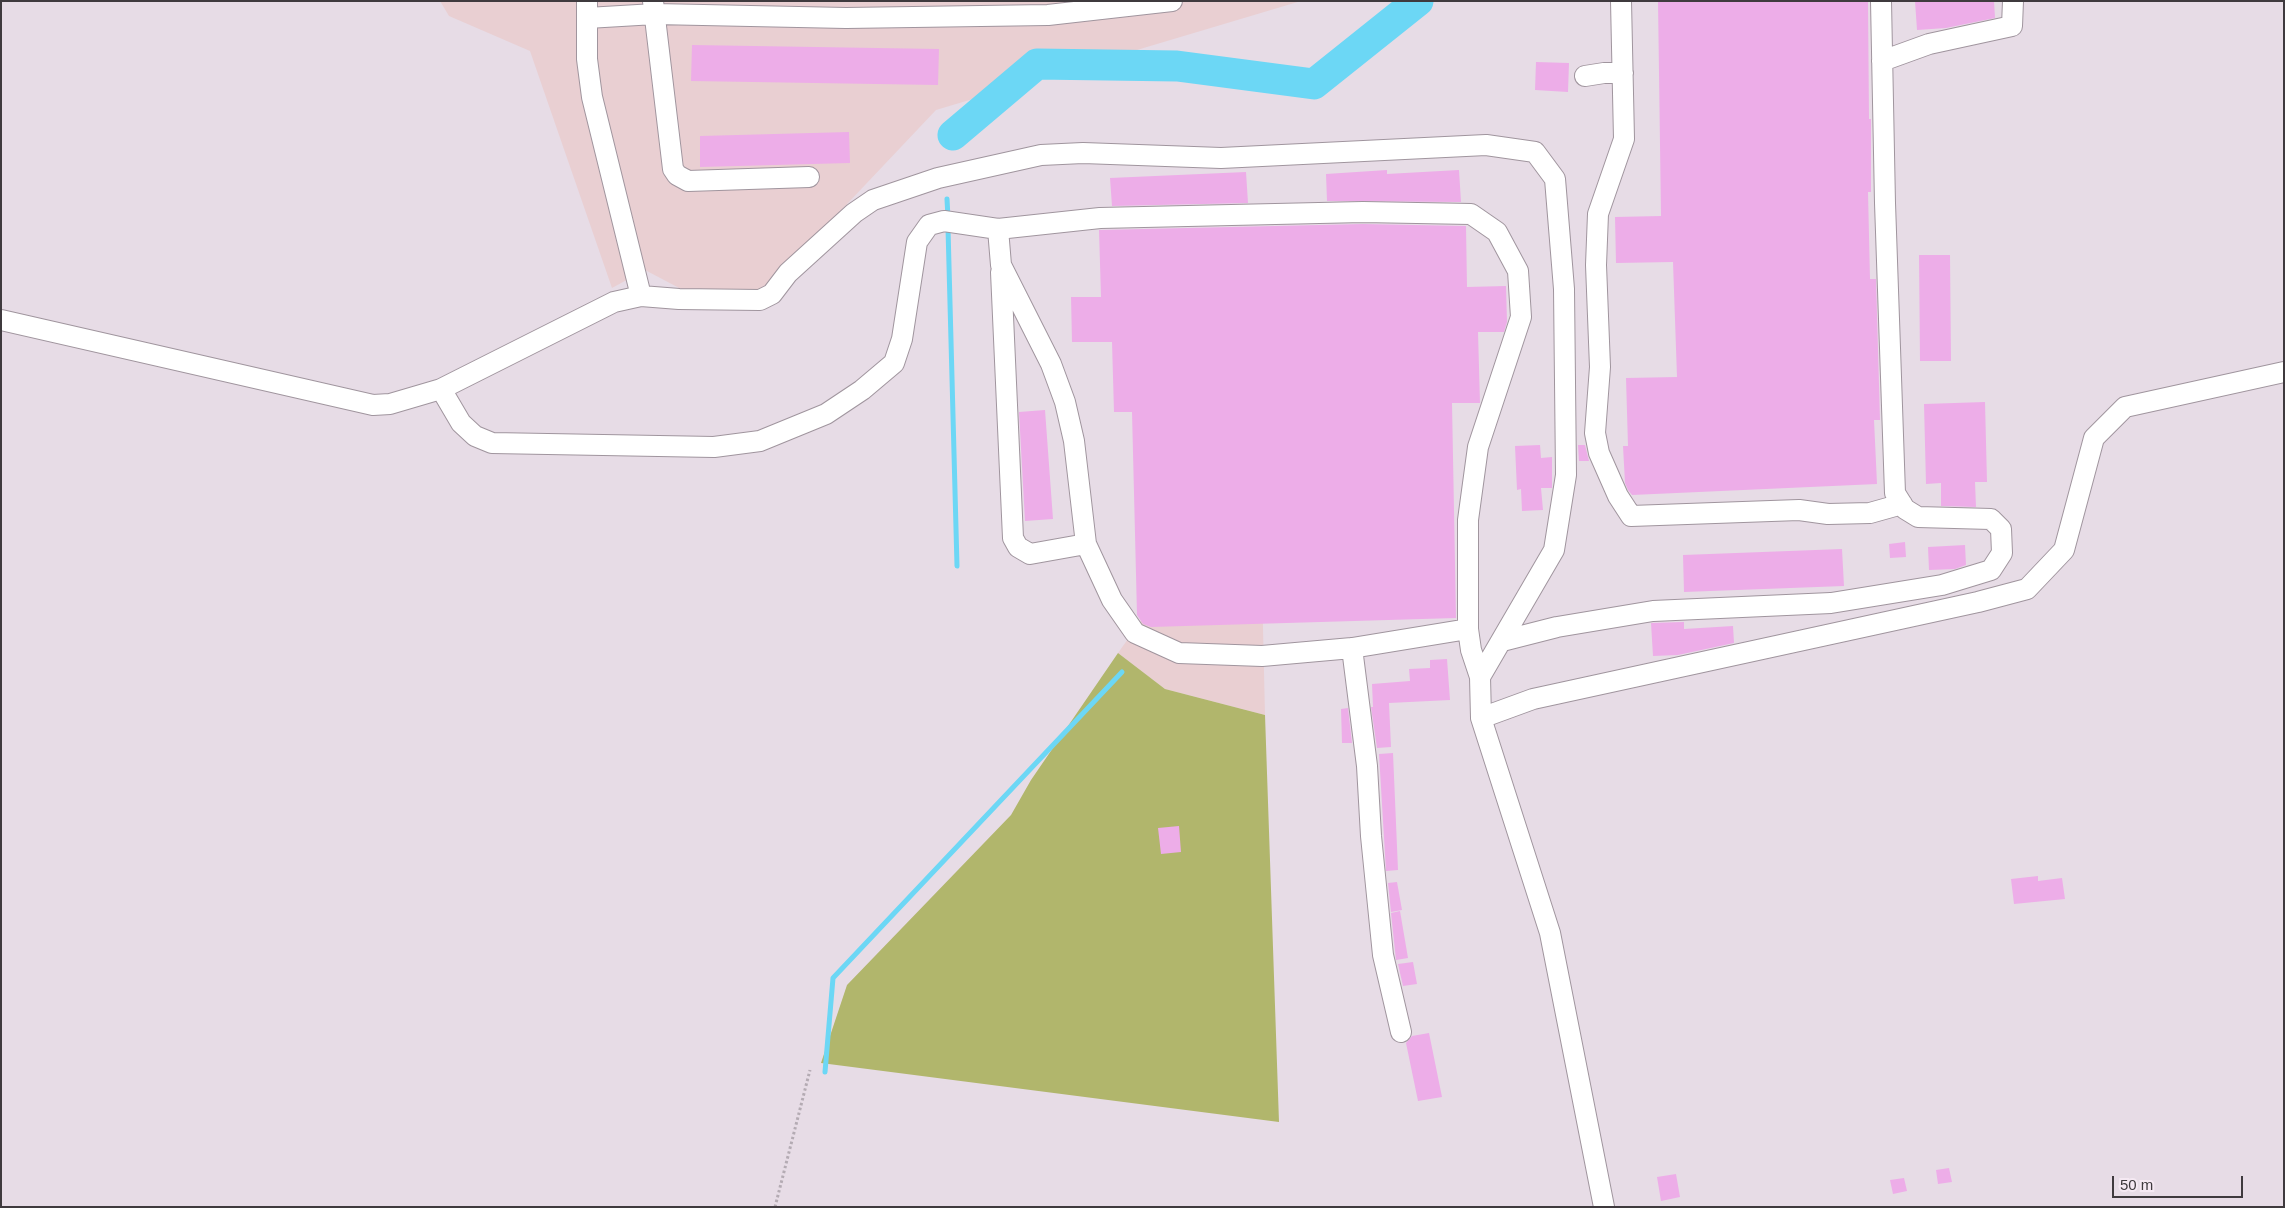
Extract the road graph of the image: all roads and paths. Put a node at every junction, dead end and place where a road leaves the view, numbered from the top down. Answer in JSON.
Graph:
{"nodes":[{"id":1,"x":1172,"y":1,"type":"edge"},
{"id":2,"x":1621,"y":1,"type":"edge"},
{"id":3,"x":1881,"y":1,"type":"edge"},
{"id":4,"x":2013,"y":1,"type":"edge"},
{"id":5,"x":654,"y":7,"type":"edge"},
{"id":6,"x":587,"y":10,"type":"edge"},
{"id":7,"x":1882,"y":61,"type":"junction"},
{"id":8,"x":1623,"y":73,"type":"junction"},
{"id":9,"x":1585,"y":76,"type":"dead end"},
{"id":10,"x":809,"y":177,"type":"dead end"},
{"id":11,"x":998,"y":230,"type":"junction"},
{"id":12,"x":1001,"y":265,"type":"junction"},
{"id":13,"x":641,"y":296,"type":"junction"},
{"id":14,"x":1,"y":320,"type":"edge"},
{"id":15,"x":2284,"y":372,"type":"edge"},
{"id":16,"x":441,"y":389,"type":"junction"},
{"id":17,"x":1902,"y":504,"type":"junction"},
{"id":18,"x":1086,"y":544,"type":"junction"},
{"id":19,"x":1468,"y":629,"type":"junction"},
{"id":20,"x":1502,"y":641,"type":"junction"},
{"id":21,"x":1352,"y":648,"type":"junction"},
{"id":22,"x":1480,"y":677,"type":"junction"},
{"id":23,"x":1481,"y":718,"type":"junction"},
{"id":24,"x":1401,"y":1032,"type":"dead end"},
{"id":25,"x":810,"y":1070,"type":"dead end"},
{"id":26,"x":774,"y":1207,"type":"edge"},
{"id":27,"x":1604,"y":1207,"type":"edge"}],
"edges":[{"from":1,"to":5,"type":"street"},
{"from":2,"to":8,"type":"street"},
{"from":3,"to":7,"type":"street"},
{"from":4,"to":7,"type":"street"},
{"from":5,"to":6,"type":"street"},
{"from":5,"to":10,"type":"street"},
{"from":6,"to":13,"type":"street"},
{"from":7,"to":17,"type":"street"},
{"from":8,"to":9,"type":"street"},
{"from":8,"to":17,"type":"street"},
{"from":11,"to":12,"type":"street"},
{"from":11,"to":16,"type":"street"},
{"from":11,"to":19,"type":"street"},
{"from":12,"to":18,"type":"street"},
{"from":12,"to":18,"type":"street"},
{"from":13,"to":16,"type":"street"},
{"from":13,"to":20,"type":"street"},
{"from":14,"to":16,"type":"street"},
{"from":15,"to":23,"type":"street"},
{"from":17,"to":20,"type":"street"},
{"from":18,"to":21,"type":"street"},
{"from":19,"to":21,"type":"street"},
{"from":19,"to":22,"type":"street"},
{"from":20,"to":22,"type":"street"},
{"from":21,"to":24,"type":"street"},
{"from":22,"to":23,"type":"street"},
{"from":23,"to":27,"type":"street"},
{"from":25,"to":26,"type":"path"}]}
